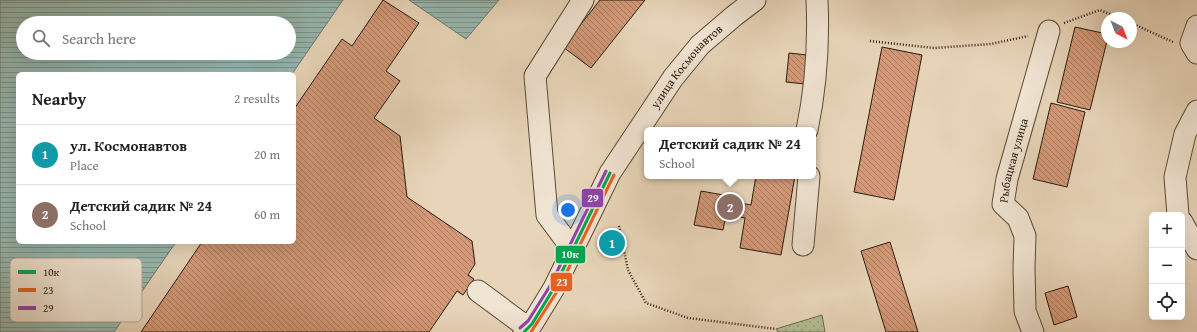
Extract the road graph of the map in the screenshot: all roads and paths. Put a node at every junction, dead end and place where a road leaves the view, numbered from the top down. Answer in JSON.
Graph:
{"nodes":[{"id":1,"x":583,"y":0,"type":"edge"},
{"id":2,"x":756,"y":0,"type":"edge"},
{"id":3,"x":817,"y":0,"type":"edge"},
{"id":4,"x":1105,"y":12,"type":"edge"},
{"id":5,"x":1137,"y":26,"type":"edge"},
{"id":6,"x":1049,"y":31,"type":"junction"},
{"id":7,"x":870,"y":41,"type":"dead end"},
{"id":8,"x":1195,"y":41,"type":"edge"},
{"id":9,"x":1197,"y":111,"type":"edge"},
{"id":10,"x":808,"y":127,"type":"edge"},
{"id":11,"x":809,"y":179,"type":"edge"},
{"id":12,"x":1178,"y":212,"type":"edge"},
{"id":13,"x":618,"y":226,"type":"dead end"},
{"id":14,"x":1185,"y":227,"type":"edge"},
{"id":15,"x":803,"y":245,"type":"dead end"},
{"id":16,"x":1197,"y":249,"type":"edge"},
{"id":17,"x":573,"y":250,"type":"junction"},
{"id":18,"x":478,"y":291,"type":"dead end"},
{"id":19,"x":776,"y":329,"type":"dead end"},
{"id":20,"x":526,"y":330,"type":"edge"},
{"id":21,"x":1033,"y":332,"type":"edge"}],
"edges":[{"from":1,"to":17,"type":"street"},
{"from":2,"to":17,"type":"street","name":"улица Космонавтов"},
{"from":3,"to":10,"type":"street"},
{"from":4,"to":6,"type":"path"},
{"from":5,"to":8,"type":"path"},
{"from":6,"to":7,"type":"path"},
{"from":6,"to":21,"type":"street","name":"Рыбацкая улица"},
{"from":9,"to":12,"type":"street"},
{"from":11,"to":15,"type":"street"},
{"from":13,"to":19,"type":"path"},
{"from":14,"to":16,"type":"street"},
{"from":17,"to":20,"type":"street","name":"улица Космонавтов"},
{"from":18,"to":20,"type":"street"}]}
